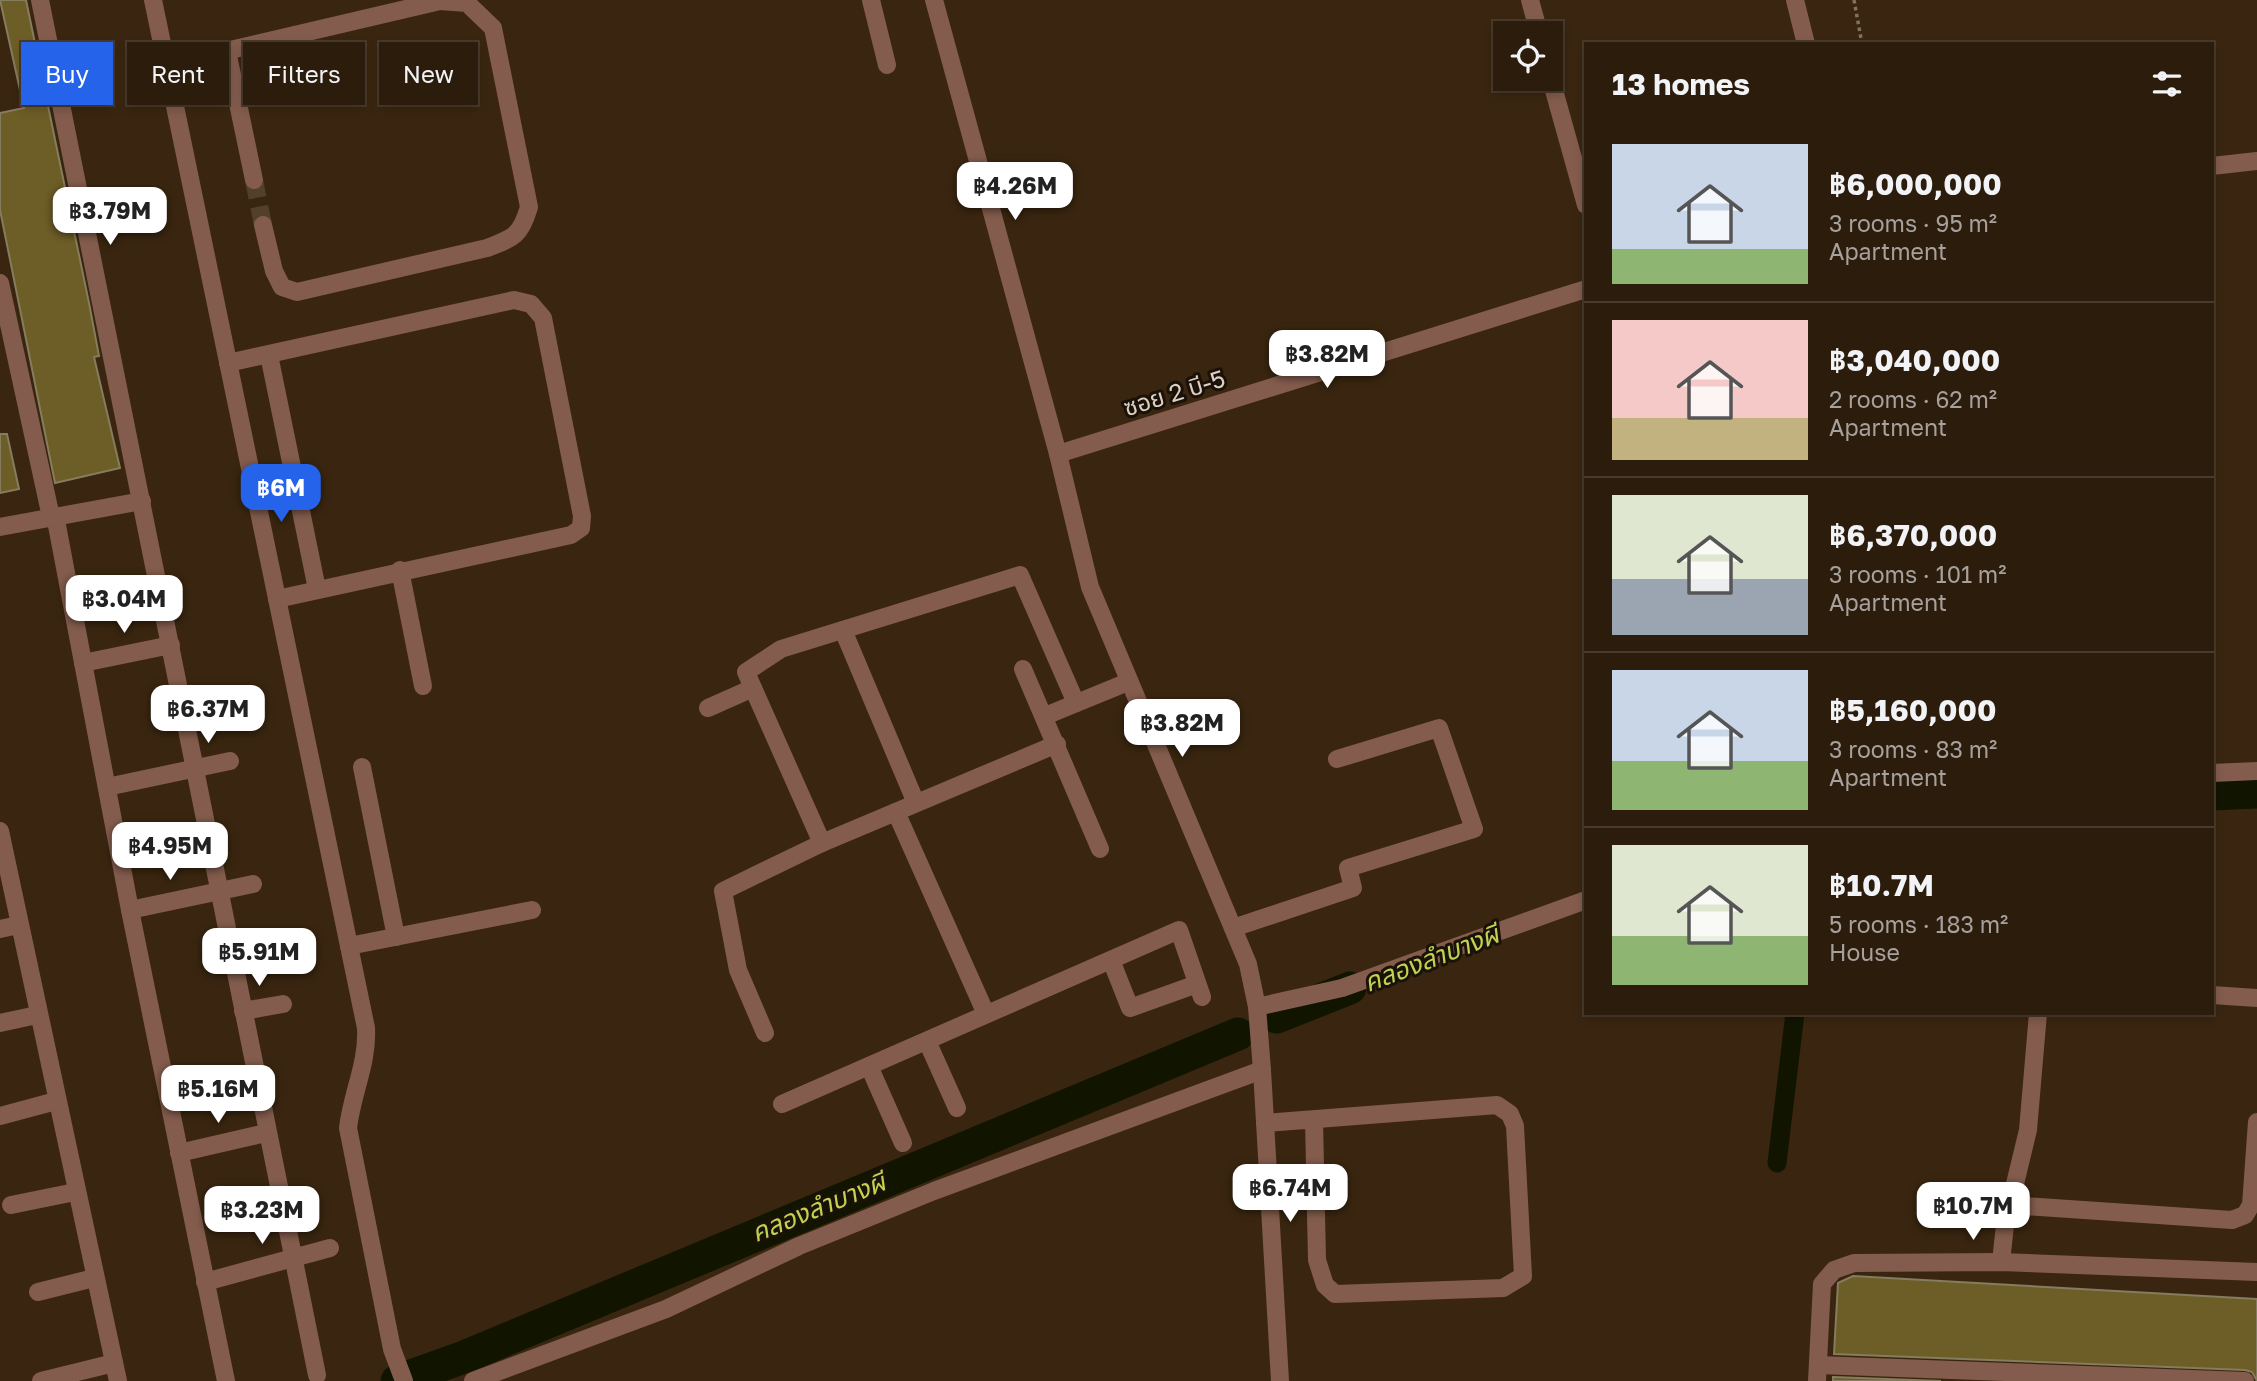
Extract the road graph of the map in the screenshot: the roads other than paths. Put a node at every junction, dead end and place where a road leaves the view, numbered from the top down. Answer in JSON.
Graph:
{"nodes":[{"id":1,"x":40,"y":0,"type":"edge"},
{"id":2,"x":153,"y":0,"type":"edge"},
{"id":3,"x":871,"y":0,"type":"edge"},
{"id":4,"x":934,"y":0,"type":"edge"},
{"id":5,"x":1530,"y":0,"type":"edge"},
{"id":6,"x":1795,"y":0,"type":"edge"},
{"id":7,"x":1536,"y":21,"type":"edge"},
{"id":8,"x":161,"y":42,"type":"edge"},
{"id":9,"x":1806,"y":42,"type":"edge"},
{"id":10,"x":229,"y":51,"type":"edge"},
{"id":11,"x":229,"y":61,"type":"edge"},
{"id":12,"x":887,"y":65,"type":"dead end"},
{"id":13,"x":1554,"y":91,"type":"edge"},
{"id":14,"x":174,"y":105,"type":"edge"},
{"id":15,"x":2257,"y":161,"type":"edge"},
{"id":16,"x":2214,"y":166,"type":"edge"},
{"id":17,"x":254,"y":180,"type":"tunnel mouth"},
{"id":18,"x":1584,"y":198,"type":"edge"},
{"id":19,"x":263,"y":225,"type":"tunnel mouth"},
{"id":20,"x":0,"y":283,"type":"edge"},
{"id":21,"x":1584,"y":290,"type":"edge"},
{"id":22,"x":269,"y":355,"type":"junction"},
{"id":23,"x":228,"y":363,"type":"junction"},
{"id":24,"x":1058,"y":454,"type":"junction"},
{"id":25,"x":142,"y":501,"type":"junction"},
{"id":26,"x":53,"y":516,"type":"junction"},
{"id":27,"x":0,"y":527,"type":"edge"},
{"id":28,"x":400,"y":570,"type":"junction"},
{"id":29,"x":317,"y":589,"type":"junction"},
{"id":30,"x":277,"y":598,"type":"junction"},
{"id":31,"x":843,"y":630,"type":"junction"},
{"id":32,"x":171,"y":645,"type":"junction"},
{"id":33,"x":83,"y":663,"type":"junction"},
{"id":34,"x":1023,"y":669,"type":"dead end"},
{"id":35,"x":1128,"y":682,"type":"junction"},
{"id":36,"x":423,"y":686,"type":"dead end"},
{"id":37,"x":753,"y":688,"type":"junction"},
{"id":38,"x":1076,"y":703,"type":"junction"},
{"id":39,"x":708,"y":708,"type":"dead end"},
{"id":40,"x":1045,"y":716,"type":"junction"},
{"id":41,"x":1056,"y":744,"type":"junction"},
{"id":42,"x":1337,"y":759,"type":"dead end"},
{"id":43,"x":230,"y":761,"type":"dead end"},
{"id":44,"x":362,"y":767,"type":"dead end"},
{"id":45,"x":194,"y":768,"type":"junction"},
{"id":46,"x":2257,"y":771,"type":"edge"},
{"id":47,"x":2214,"y":773,"type":"edge"},
{"id":48,"x":107,"y":787,"type":"junction"},
{"id":49,"x":916,"y":803,"type":"junction"},
{"id":50,"x":896,"y":812,"type":"junction"},
{"id":51,"x":0,"y":836,"type":"edge"},
{"id":52,"x":822,"y":844,"type":"junction"},
{"id":53,"x":1100,"y":849,"type":"dead end"},
{"id":54,"x":253,"y":884,"type":"dead end"},
{"id":55,"x":218,"y":891,"type":"junction"},
{"id":56,"x":1584,"y":901,"type":"edge"},
{"id":57,"x":130,"y":909,"type":"junction"},
{"id":58,"x":531,"y":910,"type":"dead end"},
{"id":59,"x":19,"y":925,"type":"junction"},
{"id":60,"x":1233,"y":928,"type":"junction"},
{"id":61,"x":0,"y":929,"type":"edge"},
{"id":62,"x":396,"y":937,"type":"junction"},
{"id":63,"x":349,"y":946,"type":"junction"},
{"id":64,"x":1111,"y":960,"type":"junction"},
{"id":65,"x":2214,"y":995,"type":"edge"},
{"id":66,"x":2257,"y":998,"type":"edge"},
{"id":67,"x":283,"y":1003,"type":"dead end"},
{"id":68,"x":1256,"y":1007,"type":"junction"},
{"id":69,"x":243,"y":1011,"type":"junction"},
{"id":70,"x":986,"y":1014,"type":"junction"},
{"id":71,"x":37,"y":1015,"type":"junction"},
{"id":72,"x":2038,"y":1015,"type":"edge"},
{"id":73,"x":0,"y":1023,"type":"edge"},
{"id":74,"x":765,"y":1033,"type":"dead end"},
{"id":75,"x":927,"y":1041,"type":"junction"},
{"id":76,"x":869,"y":1066,"type":"junction"},
{"id":77,"x":1262,"y":1070,"type":"junction"},
{"id":78,"x":56,"y":1101,"type":"junction"},
{"id":79,"x":782,"y":1104,"type":"dead end"},
{"id":80,"x":957,"y":1108,"type":"dead end"},
{"id":81,"x":0,"y":1116,"type":"edge"},
{"id":82,"x":1314,"y":1120,"type":"junction"},
{"id":83,"x":2257,"y":1122,"type":"edge"},
{"id":84,"x":1265,"y":1123,"type":"junction"},
{"id":85,"x":266,"y":1133,"type":"junction"},
{"id":86,"x":903,"y":1143,"type":"dead end"},
{"id":87,"x":179,"y":1153,"type":"junction"},
{"id":88,"x":75,"y":1192,"type":"junction"},
{"id":89,"x":11,"y":1205,"type":"dead end"},
{"id":90,"x":2009,"y":1205,"type":"junction"},
{"id":91,"x":330,"y":1248,"type":"dead end"},
{"id":92,"x":292,"y":1258,"type":"junction"},
{"id":93,"x":2001,"y":1262,"type":"junction"},
{"id":94,"x":2257,"y":1272,"type":"edge"},
{"id":95,"x":94,"y":1278,"type":"junction"},
{"id":96,"x":205,"y":1282,"type":"junction"},
{"id":97,"x":38,"y":1292,"type":"dead end"},
{"id":98,"x":114,"y":1363,"type":"junction"},
{"id":99,"x":1817,"y":1373,"type":"edge"},
{"id":100,"x":1886,"y":1373,"type":"edge"},
{"id":101,"x":317,"y":1374,"type":"dead end"},
{"id":102,"x":41,"y":1381,"type":"edge"},
{"id":103,"x":118,"y":1381,"type":"edge"},
{"id":104,"x":226,"y":1381,"type":"edge"},
{"id":105,"x":404,"y":1381,"type":"edge"},
{"id":106,"x":473,"y":1381,"type":"edge"},
{"id":107,"x":1280,"y":1381,"type":"edge"},
{"id":108,"x":2245,"y":1381,"type":"edge"}],
"edges":[{"from":1,"to":25,"type":"street"},
{"from":2,"to":8,"type":"street"},
{"from":3,"to":12,"type":"street"},
{"from":4,"to":24,"type":"street"},
{"from":5,"to":7,"type":"street"},
{"from":6,"to":9,"type":"street"},
{"from":10,"to":19,"type":"street"},
{"from":11,"to":17,"type":"street"},
{"from":13,"to":18,"type":"street"},
{"from":14,"to":23,"type":"street"},
{"from":15,"to":16,"type":"street"},
{"from":20,"to":26,"type":"street"},
{"from":21,"to":24,"type":"street","name":"ซอย 2 บี-5"},
{"from":22,"to":23,"type":"street"},
{"from":22,"to":28,"type":"street"},
{"from":22,"to":29,"type":"street"},
{"from":23,"to":30,"type":"street"},
{"from":24,"to":35,"type":"street"},
{"from":25,"to":26,"type":"street"},
{"from":25,"to":32,"type":"street"},
{"from":26,"to":27,"type":"street"},
{"from":26,"to":33,"type":"street"},
{"from":28,"to":29,"type":"street"},
{"from":28,"to":36,"type":"street"},
{"from":29,"to":30,"type":"street"},
{"from":30,"to":63,"type":"street"},
{"from":31,"to":37,"type":"street"},
{"from":31,"to":38,"type":"street"},
{"from":31,"to":49,"type":"street"},
{"from":32,"to":33,"type":"street"},
{"from":32,"to":45,"type":"street"},
{"from":33,"to":48,"type":"street"},
{"from":34,"to":40,"type":"street"},
{"from":35,"to":38,"type":"street"},
{"from":35,"to":60,"type":"street"},
{"from":37,"to":39,"type":"street"},
{"from":37,"to":52,"type":"street"},
{"from":38,"to":40,"type":"street"},
{"from":40,"to":41,"type":"street"},
{"from":41,"to":49,"type":"street"},
{"from":41,"to":53,"type":"street"},
{"from":42,"to":60,"type":"street"},
{"from":43,"to":45,"type":"street"},
{"from":44,"to":62,"type":"street"},
{"from":45,"to":48,"type":"street"},
{"from":45,"to":55,"type":"street"},
{"from":46,"to":47,"type":"street"},
{"from":48,"to":57,"type":"street"},
{"from":49,"to":50,"type":"street"},
{"from":50,"to":52,"type":"street"},
{"from":50,"to":70,"type":"street"},
{"from":51,"to":59,"type":"street"},
{"from":52,"to":74,"type":"street"},
{"from":54,"to":55,"type":"street"},
{"from":55,"to":57,"type":"street"},
{"from":55,"to":69,"type":"street"},
{"from":56,"to":68,"type":"street"},
{"from":57,"to":87,"type":"street"},
{"from":58,"to":62,"type":"street"},
{"from":59,"to":61,"type":"street"},
{"from":59,"to":71,"type":"street"},
{"from":60,"to":68,"type":"street"},
{"from":62,"to":63,"type":"street"},
{"from":63,"to":105,"type":"street"},
{"from":64,"to":64,"type":"street"},
{"from":64,"to":70,"type":"street"},
{"from":65,"to":66,"type":"street"},
{"from":67,"to":69,"type":"street"},
{"from":68,"to":77,"type":"street"},
{"from":69,"to":85,"type":"street"},
{"from":70,"to":75,"type":"street"},
{"from":71,"to":73,"type":"street"},
{"from":71,"to":78,"type":"street"},
{"from":72,"to":90,"type":"street"},
{"from":75,"to":76,"type":"street"},
{"from":75,"to":80,"type":"street"},
{"from":76,"to":79,"type":"street"},
{"from":76,"to":86,"type":"street"},
{"from":77,"to":84,"type":"street"},
{"from":77,"to":106,"type":"street"},
{"from":78,"to":81,"type":"street"},
{"from":78,"to":88,"type":"street"},
{"from":82,"to":82,"type":"street"},
{"from":82,"to":84,"type":"street"},
{"from":83,"to":90,"type":"street"},
{"from":84,"to":107,"type":"street"},
{"from":85,"to":87,"type":"street"},
{"from":85,"to":92,"type":"street"},
{"from":87,"to":96,"type":"street"},
{"from":88,"to":89,"type":"street"},
{"from":88,"to":95,"type":"street"},
{"from":90,"to":93,"type":"street"},
{"from":91,"to":92,"type":"street"},
{"from":92,"to":96,"type":"street"},
{"from":92,"to":101,"type":"street"},
{"from":93,"to":94,"type":"street"},
{"from":93,"to":99,"type":"street"},
{"from":95,"to":97,"type":"street"},
{"from":95,"to":98,"type":"street"},
{"from":96,"to":104,"type":"street"},
{"from":98,"to":102,"type":"street"},
{"from":98,"to":103,"type":"street"},
{"from":99,"to":100,"type":"street"},
{"from":100,"to":108,"type":"street"}]}
